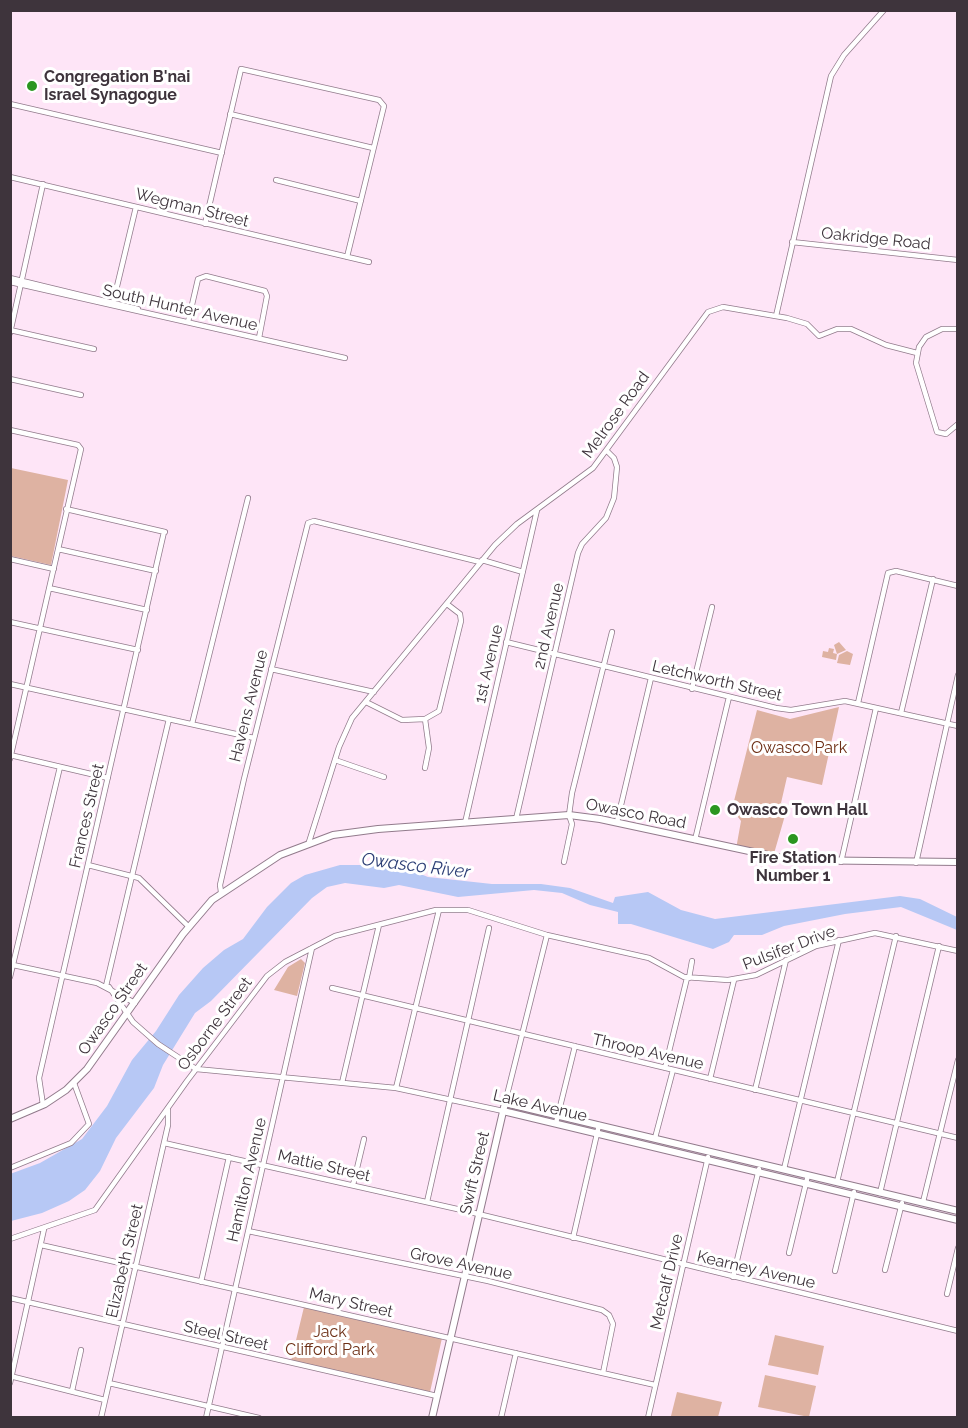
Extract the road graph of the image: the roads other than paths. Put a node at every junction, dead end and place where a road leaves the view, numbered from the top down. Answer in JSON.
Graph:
{"nodes":[{"id":1,"x":884,"y":10,"type":"edge"},
{"id":2,"x":10,"y":104,"type":"edge"},
{"id":3,"x":230,"y":114,"type":"junction"},
{"id":4,"x":373,"y":148,"type":"junction"},
{"id":5,"x":222,"y":153,"type":"junction"},
{"id":6,"x":10,"y":177,"type":"edge"},
{"id":7,"x":276,"y":180,"type":"dead end"},
{"id":8,"x":43,"y":184,"type":"junction"},
{"id":9,"x":361,"y":201,"type":"junction"},
{"id":10,"x":136,"y":207,"type":"junction"},
{"id":11,"x":205,"y":224,"type":"junction"},
{"id":12,"x":792,"y":242,"type":"junction"},
{"id":13,"x":347,"y":257,"type":"junction"},
{"id":14,"x":957,"y":260,"type":"edge"},
{"id":15,"x":369,"y":262,"type":"dead end"},
{"id":16,"x":10,"y":280,"type":"edge"},
{"id":17,"x":22,"y":283,"type":"junction"},
{"id":18,"x":113,"y":303,"type":"junction"},
{"id":19,"x":776,"y":316,"type":"junction"},
{"id":20,"x":188,"y":322,"type":"junction"},
{"id":21,"x":957,"y":329,"type":"edge"},
{"id":22,"x":11,"y":331,"type":"edge"},
{"id":23,"x":259,"y":338,"type":"junction"},
{"id":24,"x":94,"y":349,"type":"dead end"},
{"id":25,"x":917,"y":353,"type":"junction"},
{"id":26,"x":345,"y":358,"type":"dead end"},
{"id":27,"x":10,"y":379,"type":"edge"},
{"id":28,"x":81,"y":395,"type":"dead end"},
{"id":29,"x":957,"y":424,"type":"edge"},
{"id":30,"x":10,"y":430,"type":"edge"},
{"id":31,"x":607,"y":451,"type":"junction"},
{"id":32,"x":248,"y":498,"type":"dead end"},
{"id":33,"x":66,"y":509,"type":"junction"},
{"id":34,"x":537,"y":510,"type":"junction"},
{"id":35,"x":58,"y":549,"type":"junction"},
{"id":36,"x":10,"y":559,"type":"edge"},
{"id":37,"x":481,"y":561,"type":"junction"},
{"id":38,"x":54,"y":568,"type":"junction"},
{"id":39,"x":156,"y":571,"type":"junction"},
{"id":40,"x":523,"y":572,"type":"junction"},
{"id":41,"x":933,"y":579,"type":"junction"},
{"id":42,"x":957,"y":586,"type":"edge"},
{"id":43,"x":49,"y":588,"type":"junction"},
{"id":44,"x":447,"y":604,"type":"junction"},
{"id":45,"x":712,"y":607,"type":"dead end"},
{"id":46,"x":147,"y":610,"type":"junction"},
{"id":47,"x":10,"y":622,"type":"edge"},
{"id":48,"x":40,"y":628,"type":"junction"},
{"id":49,"x":612,"y":632,"type":"dead end"},
{"id":50,"x":506,"y":642,"type":"junction"},
{"id":51,"x":138,"y":650,"type":"junction"},
{"id":52,"x":555,"y":654,"type":"junction"},
{"id":53,"x":603,"y":666,"type":"junction"},
{"id":54,"x":271,"y":669,"type":"junction"},
{"id":55,"x":957,"y":675,"type":"edge"},
{"id":56,"x":651,"y":678,"type":"junction"},
{"id":57,"x":10,"y":684,"type":"edge"},
{"id":58,"x":27,"y":687,"type":"junction"},
{"id":59,"x":692,"y":689,"type":"junction"},
{"id":60,"x":374,"y":692,"type":"junction"},
{"id":61,"x":729,"y":697,"type":"junction"},
{"id":62,"x":366,"y":702,"type":"junction"},
{"id":63,"x":858,"y":703,"type":"junction"},
{"id":64,"x":876,"y":708,"type":"junction"},
{"id":65,"x":124,"y":709,"type":"junction"},
{"id":66,"x":901,"y":713,"type":"junction"},
{"id":67,"x":169,"y":719,"type":"junction"},
{"id":68,"x":425,"y":719,"type":"junction"},
{"id":69,"x":192,"y":724,"type":"junction"},
{"id":70,"x":947,"y":724,"type":"junction"},
{"id":71,"x":957,"y":726,"type":"edge"},
{"id":72,"x":254,"y":738,"type":"junction"},
{"id":73,"x":11,"y":756,"type":"edge"},
{"id":74,"x":335,"y":760,"type":"junction"},
{"id":75,"x":60,"y":767,"type":"junction"},
{"id":76,"x":425,"y":768,"type":"dead end"},
{"id":77,"x":384,"y":777,"type":"dead end"},
{"id":78,"x":108,"y":778,"type":"junction"},
{"id":79,"x":569,"y":815,"type":"junction"},
{"id":80,"x":516,"y":819,"type":"junction"},
{"id":81,"x":617,"y":822,"type":"junction"},
{"id":82,"x":465,"y":823,"type":"junction"},
{"id":83,"x":695,"y":840,"type":"junction"},
{"id":84,"x":309,"y":842,"type":"junction"},
{"id":85,"x":564,"y":862,"type":"dead end"},
{"id":86,"x":841,"y":862,"type":"junction"},
{"id":87,"x":957,"y":862,"type":"edge"},
{"id":88,"x":916,"y":863,"type":"junction"},
{"id":89,"x":88,"y":865,"type":"junction"},
{"id":90,"x":133,"y":875,"type":"junction"},
{"id":91,"x":221,"y":893,"type":"junction"},
{"id":92,"x":439,"y":910,"type":"junction"},
{"id":93,"x":492,"y":917,"type":"joint"},
{"id":94,"x":379,"y":925,"type":"junction"},
{"id":95,"x":188,"y":926,"type":"junction"},
{"id":96,"x":489,"y":928,"type":"dead end"},
{"id":97,"x":547,"y":935,"type":"junction"},
{"id":98,"x":896,"y":936,"type":"junction"},
{"id":99,"x":838,"y":940,"type":"junction"},
{"id":100,"x":939,"y":946,"type":"junction"},
{"id":101,"x":312,"y":948,"type":"junction"},
{"id":102,"x":957,"y":951,"type":"edge"},
{"id":103,"x":786,"y":960,"type":"junction"},
{"id":104,"x":692,"y":961,"type":"dead end"},
{"id":105,"x":13,"y":965,"type":"junction"},
{"id":106,"x":62,"y":976,"type":"junction"},
{"id":107,"x":10,"y":977,"type":"edge"},
{"id":108,"x":688,"y":978,"type":"junction"},
{"id":109,"x":734,"y":980,"type":"junction"},
{"id":110,"x":107,"y":987,"type":"junction"},
{"id":111,"x":332,"y":988,"type":"dead end"},
{"id":112,"x":362,"y":996,"type":"junction"},
{"id":113,"x":135,"y":1003,"type":"junction"},
{"id":114,"x":414,"y":1008,"type":"junction"},
{"id":115,"x":126,"y":1016,"type":"junction"},
{"id":116,"x":468,"y":1020,"type":"junction"},
{"id":117,"x":522,"y":1034,"type":"junction"},
{"id":118,"x":575,"y":1046,"type":"junction"},
{"id":119,"x":957,"y":1060,"type":"edge"},
{"id":120,"x":665,"y":1068,"type":"junction"},
{"id":121,"x":196,"y":1069,"type":"junction"},
{"id":122,"x":673,"y":1070,"type":"junction"},
{"id":123,"x":284,"y":1077,"type":"junction"},
{"id":124,"x":710,"y":1079,"type":"junction"},
{"id":125,"x":74,"y":1083,"type":"junction"},
{"id":126,"x":342,"y":1083,"type":"junction"},
{"id":127,"x":396,"y":1088,"type":"junction"},
{"id":128,"x":755,"y":1090,"type":"junction"},
{"id":129,"x":450,"y":1098,"type":"junction"},
{"id":130,"x":801,"y":1101,"type":"junction"},
{"id":131,"x":43,"y":1106,"type":"junction"},
{"id":132,"x":504,"y":1107,"type":"junction"},
{"id":133,"x":168,"y":1109,"type":"junction"},
{"id":134,"x":854,"y":1113,"type":"junction"},
{"id":135,"x":559,"y":1116,"type":"junction"},
{"id":136,"x":10,"y":1119,"type":"edge"},
{"id":137,"x":556,"y":1124,"type":"junction"},
{"id":138,"x":897,"y":1124,"type":"junction"},
{"id":139,"x":600,"y":1125,"type":"junction"},
{"id":140,"x":598,"y":1134,"type":"junction"},
{"id":141,"x":939,"y":1134,"type":"junction"},
{"id":142,"x":655,"y":1138,"type":"junction"},
{"id":143,"x":957,"y":1138,"type":"edge"},
{"id":144,"x":364,"y":1139,"type":"dead end"},
{"id":145,"x":164,"y":1143,"type":"junction"},
{"id":146,"x":709,"y":1151,"type":"junction"},
{"id":147,"x":230,"y":1157,"type":"junction"},
{"id":148,"x":708,"y":1160,"type":"junction"},
{"id":149,"x":760,"y":1164,"type":"junction"},
{"id":150,"x":263,"y":1165,"type":"junction"},
{"id":151,"x":10,"y":1168,"type":"edge"},
{"id":152,"x":784,"y":1169,"type":"junction"},
{"id":153,"x":758,"y":1172,"type":"junction"},
{"id":154,"x":808,"y":1175,"type":"junction"},
{"id":155,"x":837,"y":1182,"type":"junction"},
{"id":156,"x":806,"y":1184,"type":"junction"},
{"id":157,"x":353,"y":1185,"type":"junction"},
{"id":158,"x":856,"y":1186,"type":"junction"},
{"id":159,"x":880,"y":1192,"type":"junction"},
{"id":160,"x":853,"y":1195,"type":"junction"},
{"id":161,"x":903,"y":1198,"type":"junction"},
{"id":162,"x":426,"y":1202,"type":"junction"},
{"id":163,"x":923,"y":1202,"type":"junction"},
{"id":164,"x":901,"y":1207,"type":"junction"},
{"id":165,"x":957,"y":1211,"type":"edge"},
{"id":166,"x":479,"y":1215,"type":"junction"},
{"id":167,"x":957,"y":1220,"type":"edge"},
{"id":168,"x":44,"y":1229,"type":"junction"},
{"id":169,"x":248,"y":1231,"type":"junction"},
{"id":170,"x":573,"y":1238,"type":"junction"},
{"id":171,"x":10,"y":1239,"type":"edge"},
{"id":172,"x":42,"y":1245,"type":"junction"},
{"id":173,"x":957,"y":1248,"type":"edge"},
{"id":174,"x":789,"y":1253,"type":"dead end"},
{"id":175,"x":683,"y":1265,"type":"junction"},
{"id":176,"x":136,"y":1266,"type":"junction"},
{"id":177,"x":885,"y":1270,"type":"dead end"},
{"id":178,"x":835,"y":1271,"type":"dead end"},
{"id":179,"x":464,"y":1277,"type":"junction"},
{"id":180,"x":733,"y":1277,"type":"junction"},
{"id":181,"x":201,"y":1282,"type":"junction"},
{"id":182,"x":234,"y":1289,"type":"junction"},
{"id":183,"x":947,"y":1294,"type":"dead end"},
{"id":184,"x":10,"y":1298,"type":"edge"},
{"id":185,"x":28,"y":1303,"type":"junction"},
{"id":186,"x":123,"y":1324,"type":"junction"},
{"id":187,"x":957,"y":1330,"type":"edge"},
{"id":188,"x":450,"y":1338,"type":"junction"},
{"id":189,"x":222,"y":1347,"type":"junction"},
{"id":190,"x":81,"y":1350,"type":"dead end"},
{"id":191,"x":516,"y":1353,"type":"junction"},
{"id":192,"x":603,"y":1373,"type":"junction"},
{"id":193,"x":11,"y":1376,"type":"edge"},
{"id":194,"x":10,"y":1383,"type":"edge"},
{"id":195,"x":109,"y":1383,"type":"junction"},
{"id":196,"x":655,"y":1385,"type":"junction"},
{"id":197,"x":72,"y":1392,"type":"junction"},
{"id":198,"x":437,"y":1396,"type":"junction"},
{"id":199,"x":105,"y":1401,"type":"junction"},
{"id":200,"x":208,"y":1406,"type":"junction"},
{"id":201,"x":101,"y":1418,"type":"edge"},
{"id":202,"x":206,"y":1418,"type":"edge"},
{"id":203,"x":259,"y":1418,"type":"edge"},
{"id":204,"x":432,"y":1418,"type":"edge"},
{"id":205,"x":501,"y":1418,"type":"edge"},
{"id":206,"x":648,"y":1418,"type":"edge"}],
"edges":[{"from":1,"to":12,"type":"street"},
{"from":2,"to":5,"type":"street"},
{"from":3,"to":4,"type":"street"},
{"from":3,"to":4,"type":"street"},
{"from":3,"to":5,"type":"street"},
{"from":4,"to":9,"type":"street"},
{"from":5,"to":11,"type":"street"},
{"from":6,"to":8,"type":"street","name":"Wegman Street"},
{"from":7,"to":9,"type":"street"},
{"from":8,"to":10,"type":"street","name":"Wegman Street"},
{"from":8,"to":17,"type":"street"},
{"from":9,"to":13,"type":"street"},
{"from":10,"to":11,"type":"street","name":"Wegman Street"},
{"from":10,"to":18,"type":"street"},
{"from":11,"to":13,"type":"street","name":"Wegman Street"},
{"from":12,"to":14,"type":"street","name":"Oakridge Road"},
{"from":12,"to":19,"type":"street"},
{"from":13,"to":15,"type":"street","name":"Wegman Street"},
{"from":16,"to":17,"type":"street","name":"South Hunter Avenue"},
{"from":17,"to":18,"type":"street","name":"South Hunter Avenue"},
{"from":17,"to":22,"type":"street"},
{"from":18,"to":20,"type":"street","name":"South Hunter Avenue"},
{"from":19,"to":25,"type":"street","name":"Melrose Road"},
{"from":19,"to":31,"type":"street","name":"Melrose Road"},
{"from":20,"to":23,"type":"street","name":"South Hunter Avenue"},
{"from":20,"to":23,"type":"street"},
{"from":21,"to":25,"type":"street"},
{"from":22,"to":24,"type":"street"},
{"from":23,"to":26,"type":"street","name":"South Hunter Avenue"},
{"from":25,"to":29,"type":"street"},
{"from":27,"to":28,"type":"street"},
{"from":30,"to":33,"type":"street"},
{"from":31,"to":34,"type":"street","name":"Melrose Road"},
{"from":31,"to":52,"type":"street","name":"2nd Avenue"},
{"from":32,"to":69,"type":"street"},
{"from":33,"to":35,"type":"street"},
{"from":33,"to":39,"type":"street","name":"Frances Street"},
{"from":34,"to":37,"type":"street","name":"Melrose Road"},
{"from":34,"to":40,"type":"street","name":"1st Avenue"},
{"from":35,"to":38,"type":"street"},
{"from":35,"to":39,"type":"street"},
{"from":36,"to":38,"type":"street"},
{"from":37,"to":40,"type":"street"},
{"from":37,"to":44,"type":"street","name":"Melrose Road"},
{"from":37,"to":54,"type":"street","name":"Havens Avenue"},
{"from":38,"to":43,"type":"street"},
{"from":39,"to":46,"type":"street","name":"Frances Street"},
{"from":40,"to":50,"type":"street","name":"1st Avenue"},
{"from":41,"to":42,"type":"street"},
{"from":41,"to":63,"type":"street"},
{"from":41,"to":66,"type":"street"},
{"from":43,"to":46,"type":"street"},
{"from":43,"to":48,"type":"street"},
{"from":44,"to":60,"type":"street","name":"Melrose Road"},
{"from":44,"to":68,"type":"street"},
{"from":45,"to":59,"type":"street"},
{"from":46,"to":51,"type":"street","name":"Frances Street"},
{"from":47,"to":48,"type":"street"},
{"from":48,"to":51,"type":"street"},
{"from":48,"to":58,"type":"street"},
{"from":49,"to":53,"type":"street"},
{"from":50,"to":52,"type":"street","name":"Letchworth Street"},
{"from":50,"to":82,"type":"street","name":"1st Avenue"},
{"from":51,"to":65,"type":"street","name":"Frances Street"},
{"from":52,"to":53,"type":"street","name":"Letchworth Street"},
{"from":52,"to":80,"type":"street","name":"2nd Avenue"},
{"from":53,"to":56,"type":"street","name":"Letchworth Street"},
{"from":53,"to":79,"type":"street"},
{"from":54,"to":60,"type":"street"},
{"from":54,"to":72,"type":"street","name":"Havens Avenue"},
{"from":55,"to":70,"type":"street"},
{"from":56,"to":59,"type":"street","name":"Letchworth Street"},
{"from":56,"to":81,"type":"street"},
{"from":57,"to":58,"type":"street"},
{"from":58,"to":65,"type":"street"},
{"from":58,"to":73,"type":"street"},
{"from":59,"to":61,"type":"street","name":"Letchworth Street"},
{"from":60,"to":62,"type":"street","name":"Melrose Road"},
{"from":61,"to":63,"type":"street","name":"Letchworth Street"},
{"from":61,"to":83,"type":"street"},
{"from":62,"to":68,"type":"street"},
{"from":62,"to":74,"type":"street","name":"Melrose Road"},
{"from":63,"to":64,"type":"street","name":"Letchworth Street"},
{"from":64,"to":66,"type":"street","name":"Letchworth Street"},
{"from":64,"to":86,"type":"street"},
{"from":65,"to":67,"type":"street"},
{"from":65,"to":78,"type":"street","name":"Frances Street"},
{"from":66,"to":70,"type":"street","name":"Letchworth Street"},
{"from":67,"to":69,"type":"street"},
{"from":67,"to":90,"type":"street"},
{"from":68,"to":76,"type":"street"},
{"from":69,"to":72,"type":"street"},
{"from":70,"to":71,"type":"street","name":"Letchworth Street"},
{"from":70,"to":88,"type":"street"},
{"from":72,"to":91,"type":"street","name":"Havens Avenue"},
{"from":73,"to":75,"type":"street"},
{"from":74,"to":77,"type":"street"},
{"from":74,"to":84,"type":"street","name":"Melrose Road"},
{"from":75,"to":78,"type":"street"},
{"from":75,"to":105,"type":"street"},
{"from":78,"to":89,"type":"street","name":"Frances Street"},
{"from":79,"to":80,"type":"main road","name":"Owasco Road"},
{"from":79,"to":81,"type":"main road","name":"Owasco Road"},
{"from":79,"to":85,"type":"street"},
{"from":80,"to":82,"type":"main road","name":"Owasco Road"},
{"from":81,"to":83,"type":"main road","name":"Owasco Road"},
{"from":82,"to":84,"type":"main road","name":"Owasco Road"},
{"from":83,"to":86,"type":"main road","name":"Owasco Road"},
{"from":84,"to":91,"type":"main road","name":"Owasco Road"},
{"from":86,"to":88,"type":"main road","name":"Owasco Road"},
{"from":87,"to":88,"type":"main road","name":"Owasco Road"},
{"from":89,"to":90,"type":"street"},
{"from":89,"to":106,"type":"street","name":"Frances Street"},
{"from":90,"to":95,"type":"street"},
{"from":90,"to":110,"type":"street"},
{"from":91,"to":95,"type":"main road","name":"Owasco Street"},
{"from":92,"to":93,"type":"street","name":"Osborne Street"},
{"from":92,"to":94,"type":"street","name":"Osborne Street"},
{"from":92,"to":114,"type":"street"},
{"from":93,"to":97,"type":"street","name":"Pulsifer Drive"},
{"from":94,"to":101,"type":"street","name":"Osborne Street"},
{"from":94,"to":112,"type":"street"},
{"from":95,"to":113,"type":"main road","name":"Owasco Street"},
{"from":96,"to":116,"type":"street"},
{"from":97,"to":108,"type":"street","name":"Pulsifer Drive"},
{"from":97,"to":117,"type":"street","name":"Swift Street"},
{"from":98,"to":99,"type":"street","name":"Pulsifer Drive"},
{"from":98,"to":100,"type":"street","name":"Pulsifer Drive"},
{"from":98,"to":134,"type":"street"},
{"from":99,"to":103,"type":"street","name":"Pulsifer Drive"},
{"from":99,"to":130,"type":"street"},
{"from":100,"to":102,"type":"street","name":"Pulsifer Drive"},
{"from":100,"to":138,"type":"street"},
{"from":101,"to":121,"type":"street","name":"Osborne Street"},
{"from":101,"to":123,"type":"street","name":"Hamilton Avenue"},
{"from":103,"to":109,"type":"street","name":"Pulsifer Drive"},
{"from":103,"to":128,"type":"street"},
{"from":104,"to":108,"type":"street"},
{"from":105,"to":106,"type":"street"},
{"from":105,"to":107,"type":"street"},
{"from":106,"to":110,"type":"street"},
{"from":106,"to":131,"type":"street","name":"Frances Street"},
{"from":108,"to":109,"type":"street","name":"Pulsifer Drive"},
{"from":108,"to":120,"type":"street"},
{"from":109,"to":124,"type":"street"},
{"from":110,"to":113,"type":"street"},
{"from":110,"to":115,"type":"street","name":"Lake Avenue"},
{"from":111,"to":112,"type":"street","name":"Throop Avenue"},
{"from":112,"to":114,"type":"street","name":"Throop Avenue"},
{"from":112,"to":126,"type":"street"},
{"from":113,"to":115,"type":"main road","name":"Owasco Street"},
{"from":114,"to":116,"type":"street","name":"Throop Avenue"},
{"from":114,"to":127,"type":"street"},
{"from":115,"to":121,"type":"street","name":"Lake Avenue"},
{"from":115,"to":125,"type":"main road","name":"Owasco Street"},
{"from":116,"to":117,"type":"street","name":"Throop Avenue"},
{"from":116,"to":129,"type":"street"},
{"from":117,"to":118,"type":"street","name":"Throop Avenue"},
{"from":117,"to":132,"type":"street","name":"Swift Street"},
{"from":118,"to":120,"type":"street","name":"Throop Avenue"},
{"from":118,"to":135,"type":"street"},
{"from":119,"to":141,"type":"street"},
{"from":120,"to":122,"type":"street","name":"Throop Avenue"},
{"from":121,"to":123,"type":"street","name":"Lake Avenue"},
{"from":121,"to":133,"type":"street","name":"Osborne Street"},
{"from":122,"to":124,"type":"street","name":"Throop Avenue"},
{"from":122,"to":142,"type":"street"},
{"from":123,"to":126,"type":"street","name":"Lake Avenue"},
{"from":123,"to":150,"type":"street","name":"Hamilton Avenue"},
{"from":124,"to":128,"type":"street","name":"Throop Avenue"},
{"from":125,"to":131,"type":"main road","name":"Owasco Street"},
{"from":125,"to":151,"type":"street"},
{"from":126,"to":127,"type":"street","name":"Lake Avenue"},
{"from":127,"to":129,"type":"street","name":"Lake Avenue"},
{"from":128,"to":130,"type":"street","name":"Throop Avenue"},
{"from":129,"to":132,"type":"street","name":"Lake Avenue"},
{"from":129,"to":162,"type":"street"},
{"from":130,"to":134,"type":"street","name":"Throop Avenue"},
{"from":130,"to":152,"type":"street"},
{"from":131,"to":136,"type":"main road","name":"Owasco Street"},
{"from":132,"to":135,"type":"main road","name":"Lake Avenue"},
{"from":132,"to":137,"type":"main road","name":"Lake Avenue"},
{"from":132,"to":166,"type":"main road","name":"Swift Street"},
{"from":133,"to":145,"type":"street","name":"Elizabeth Street"},
{"from":133,"to":168,"type":"street","name":"Osborne Street"},
{"from":134,"to":138,"type":"street","name":"Throop Avenue"},
{"from":134,"to":155,"type":"street"},
{"from":135,"to":137,"type":"street"},
{"from":135,"to":139,"type":"main road","name":"Lake Avenue"},
{"from":137,"to":140,"type":"main road","name":"Lake Avenue"},
{"from":138,"to":141,"type":"street","name":"Throop Avenue"},
{"from":138,"to":159,"type":"street"},
{"from":139,"to":140,"type":"street"},
{"from":139,"to":142,"type":"main road","name":"Lake Avenue"},
{"from":140,"to":148,"type":"main road","name":"Lake Avenue"},
{"from":140,"to":170,"type":"street"},
{"from":141,"to":143,"type":"street","name":"Throop Avenue"},
{"from":141,"to":163,"type":"street"},
{"from":142,"to":146,"type":"main road","name":"Lake Avenue"},
{"from":144,"to":157,"type":"street"},
{"from":145,"to":147,"type":"street","name":"Mattie Street"},
{"from":145,"to":176,"type":"street","name":"Elizabeth Street"},
{"from":146,"to":148,"type":"street","name":"Metcalf Drive"},
{"from":146,"to":149,"type":"main road","name":"Lake Avenue"},
{"from":147,"to":150,"type":"street","name":"Mattie Street"},
{"from":147,"to":181,"type":"street"},
{"from":148,"to":153,"type":"main road","name":"Lake Avenue"},
{"from":148,"to":175,"type":"street","name":"Metcalf Drive"},
{"from":149,"to":152,"type":"main road","name":"Lake Avenue"},
{"from":149,"to":153,"type":"street"},
{"from":150,"to":157,"type":"street","name":"Mattie Street"},
{"from":150,"to":169,"type":"street","name":"Hamilton Avenue"},
{"from":152,"to":154,"type":"main road","name":"Lake Avenue"},
{"from":153,"to":156,"type":"main road","name":"Lake Avenue"},
{"from":153,"to":180,"type":"street"},
{"from":154,"to":155,"type":"main road","name":"Lake Avenue"},
{"from":154,"to":156,"type":"street"},
{"from":155,"to":158,"type":"main road","name":"Lake Avenue"},
{"from":156,"to":160,"type":"main road","name":"Lake Avenue"},
{"from":156,"to":174,"type":"street"},
{"from":157,"to":162,"type":"street","name":"Mattie Street"},
{"from":158,"to":159,"type":"main road","name":"Lake Avenue"},
{"from":158,"to":160,"type":"street"},
{"from":159,"to":161,"type":"main road","name":"Lake Avenue"},
{"from":160,"to":164,"type":"main road","name":"Lake Avenue"},
{"from":160,"to":178,"type":"street"},
{"from":161,"to":163,"type":"main road","name":"Lake Avenue"},
{"from":161,"to":164,"type":"street"},
{"from":162,"to":166,"type":"street","name":"Mattie Street"},
{"from":163,"to":165,"type":"main road","name":"Lake Avenue"},
{"from":164,"to":167,"type":"main road","name":"Lake Avenue"},
{"from":164,"to":177,"type":"street"},
{"from":166,"to":170,"type":"street","name":"Kearney Avenue"},
{"from":166,"to":179,"type":"main road","name":"Swift Street"},
{"from":168,"to":171,"type":"street","name":"Osborne Street"},
{"from":168,"to":172,"type":"street"},
{"from":169,"to":179,"type":"street","name":"Grove Avenue"},
{"from":169,"to":182,"type":"street","name":"Hamilton Avenue"},
{"from":170,"to":175,"type":"street","name":"Kearney Avenue"},
{"from":172,"to":176,"type":"street","name":"Mary Street"},
{"from":172,"to":185,"type":"street"},
{"from":173,"to":183,"type":"street"},
{"from":175,"to":180,"type":"street","name":"Kearney Avenue"},
{"from":175,"to":196,"type":"street","name":"Metcalf Drive"},
{"from":176,"to":181,"type":"street","name":"Mary Street"},
{"from":176,"to":186,"type":"street","name":"Elizabeth Street"},
{"from":179,"to":188,"type":"main road","name":"Swift Street"},
{"from":179,"to":192,"type":"street","name":"Grove Avenue"},
{"from":180,"to":187,"type":"street","name":"Kearney Avenue"},
{"from":181,"to":182,"type":"street","name":"Mary Street"},
{"from":182,"to":188,"type":"street","name":"Mary Street"},
{"from":182,"to":189,"type":"street","name":"Hamilton Avenue"},
{"from":184,"to":185,"type":"street","name":"Steel Street"},
{"from":185,"to":186,"type":"street","name":"Steel Street"},
{"from":185,"to":193,"type":"street"},
{"from":186,"to":189,"type":"street","name":"Steel Street"},
{"from":186,"to":195,"type":"street","name":"Elizabeth Street"},
{"from":188,"to":191,"type":"street","name":"Mary Street"},
{"from":188,"to":198,"type":"main road","name":"Swift Street"},
{"from":189,"to":198,"type":"street","name":"Steel Street"},
{"from":189,"to":200,"type":"street","name":"Hamilton Avenue"},
{"from":190,"to":197,"type":"street"},
{"from":191,"to":192,"type":"street","name":"Mary Street"},
{"from":191,"to":205,"type":"street"},
{"from":192,"to":196,"type":"street","name":"Mary Street"},
{"from":193,"to":194,"type":"street"},
{"from":193,"to":197,"type":"street"},
{"from":195,"to":199,"type":"street","name":"Elizabeth Street"},
{"from":195,"to":200,"type":"street"},
{"from":196,"to":206,"type":"street","name":"Metcalf Drive"},
{"from":197,"to":199,"type":"street"},
{"from":198,"to":204,"type":"main road","name":"Swift Street"},
{"from":199,"to":201,"type":"street","name":"Elizabeth Street"},
{"from":200,"to":202,"type":"street","name":"Hamilton Avenue"},
{"from":200,"to":203,"type":"street"}]}
